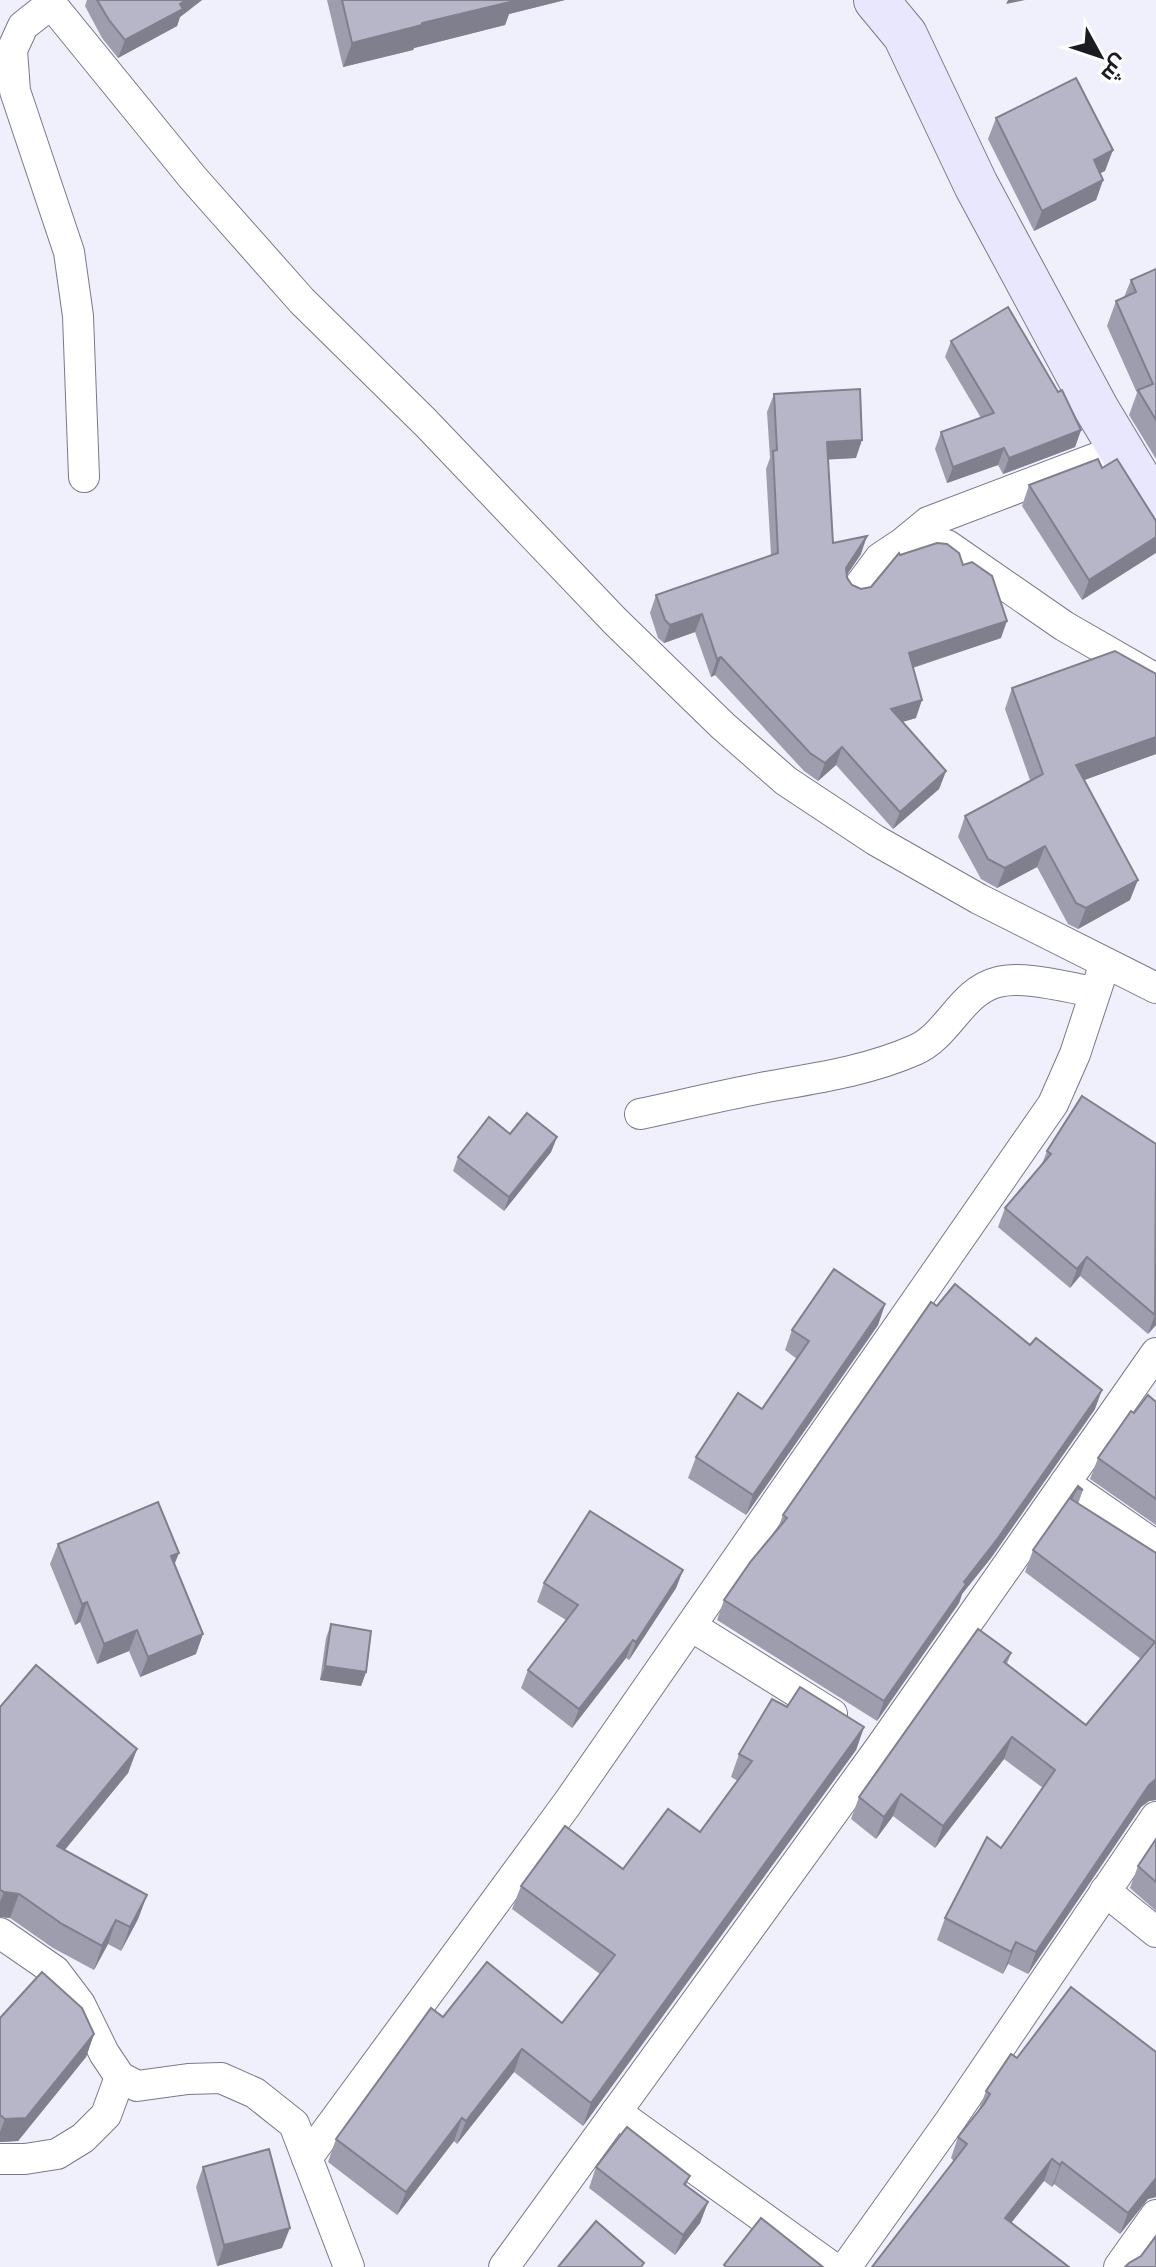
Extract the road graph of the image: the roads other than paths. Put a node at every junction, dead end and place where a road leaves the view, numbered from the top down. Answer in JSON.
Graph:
{"nodes":[{"id":1,"x":876,"y":0,"type":"edge"},
{"id":2,"x":50,"y":2,"type":"edge"},
{"id":3,"x":1120,"y":449,"type":"junction"},
{"id":4,"x":84,"y":477,"type":"dead end"},
{"id":5,"x":1153,"y":494,"type":"edge"},
{"id":6,"x":898,"y":546,"type":"junction"},
{"id":7,"x":857,"y":589,"type":"edge"},
{"id":8,"x":1156,"y":679,"type":"edge"},
{"id":9,"x":1105,"y":963,"type":"junction"},
{"id":10,"x":1156,"y":988,"type":"edge"},
{"id":11,"x":1095,"y":992,"type":"junction"},
{"id":12,"x":640,"y":1114,"type":"dead end"},
{"id":13,"x":1156,"y":1353,"type":"edge"},
{"id":14,"x":1065,"y":1483,"type":"junction"},
{"id":15,"x":1156,"y":1546,"type":"edge"},
{"id":16,"x":691,"y":1626,"type":"junction"},
{"id":17,"x":882,"y":1745,"type":"junction"},
{"id":18,"x":1156,"y":1817,"type":"edge"},
{"id":19,"x":1105,"y":1891,"type":"junction"},
{"id":20,"x":1156,"y":1932,"type":"edge"},
{"id":21,"x":0,"y":1933,"type":"edge"},
{"id":22,"x":120,"y":2077,"type":"junction"},
{"id":23,"x":616,"y":2112,"type":"junction"},
{"id":24,"x":307,"y":2158,"type":"junction"},
{"id":25,"x":0,"y":2159,"type":"edge"},
{"id":26,"x":1156,"y":2215,"type":"edge"},
{"id":27,"x":349,"y":2267,"type":"edge"},
{"id":28,"x":504,"y":2267,"type":"edge"},
{"id":29,"x":832,"y":2267,"type":"edge"},
{"id":30,"x":846,"y":2267,"type":"edge"},
{"id":31,"x":1119,"y":2267,"type":"edge"}],
"edges":[{"from":1,"to":3,"type":"street"},
{"from":2,"to":4,"type":"street"},
{"from":2,"to":9,"type":"street"},
{"from":3,"to":5,"type":"street"},
{"from":3,"to":6,"type":"street"},
{"from":6,"to":7,"type":"street"},
{"from":6,"to":8,"type":"street"},
{"from":9,"to":10,"type":"street"},
{"from":9,"to":11,"type":"street"},
{"from":11,"to":12,"type":"street"},
{"from":11,"to":16,"type":"street"},
{"from":13,"to":14,"type":"street"},
{"from":14,"to":15,"type":"street"},
{"from":14,"to":17,"type":"street"},
{"from":16,"to":17,"type":"street"},
{"from":16,"to":24,"type":"street"},
{"from":17,"to":23,"type":"street"},
{"from":18,"to":19,"type":"street"},
{"from":19,"to":20,"type":"street"},
{"from":19,"to":30,"type":"street"},
{"from":21,"to":22,"type":"street"},
{"from":22,"to":24,"type":"street"},
{"from":22,"to":25,"type":"street"},
{"from":23,"to":28,"type":"street"},
{"from":23,"to":29,"type":"street"},
{"from":24,"to":27,"type":"street"},
{"from":26,"to":31,"type":"street"}]}
